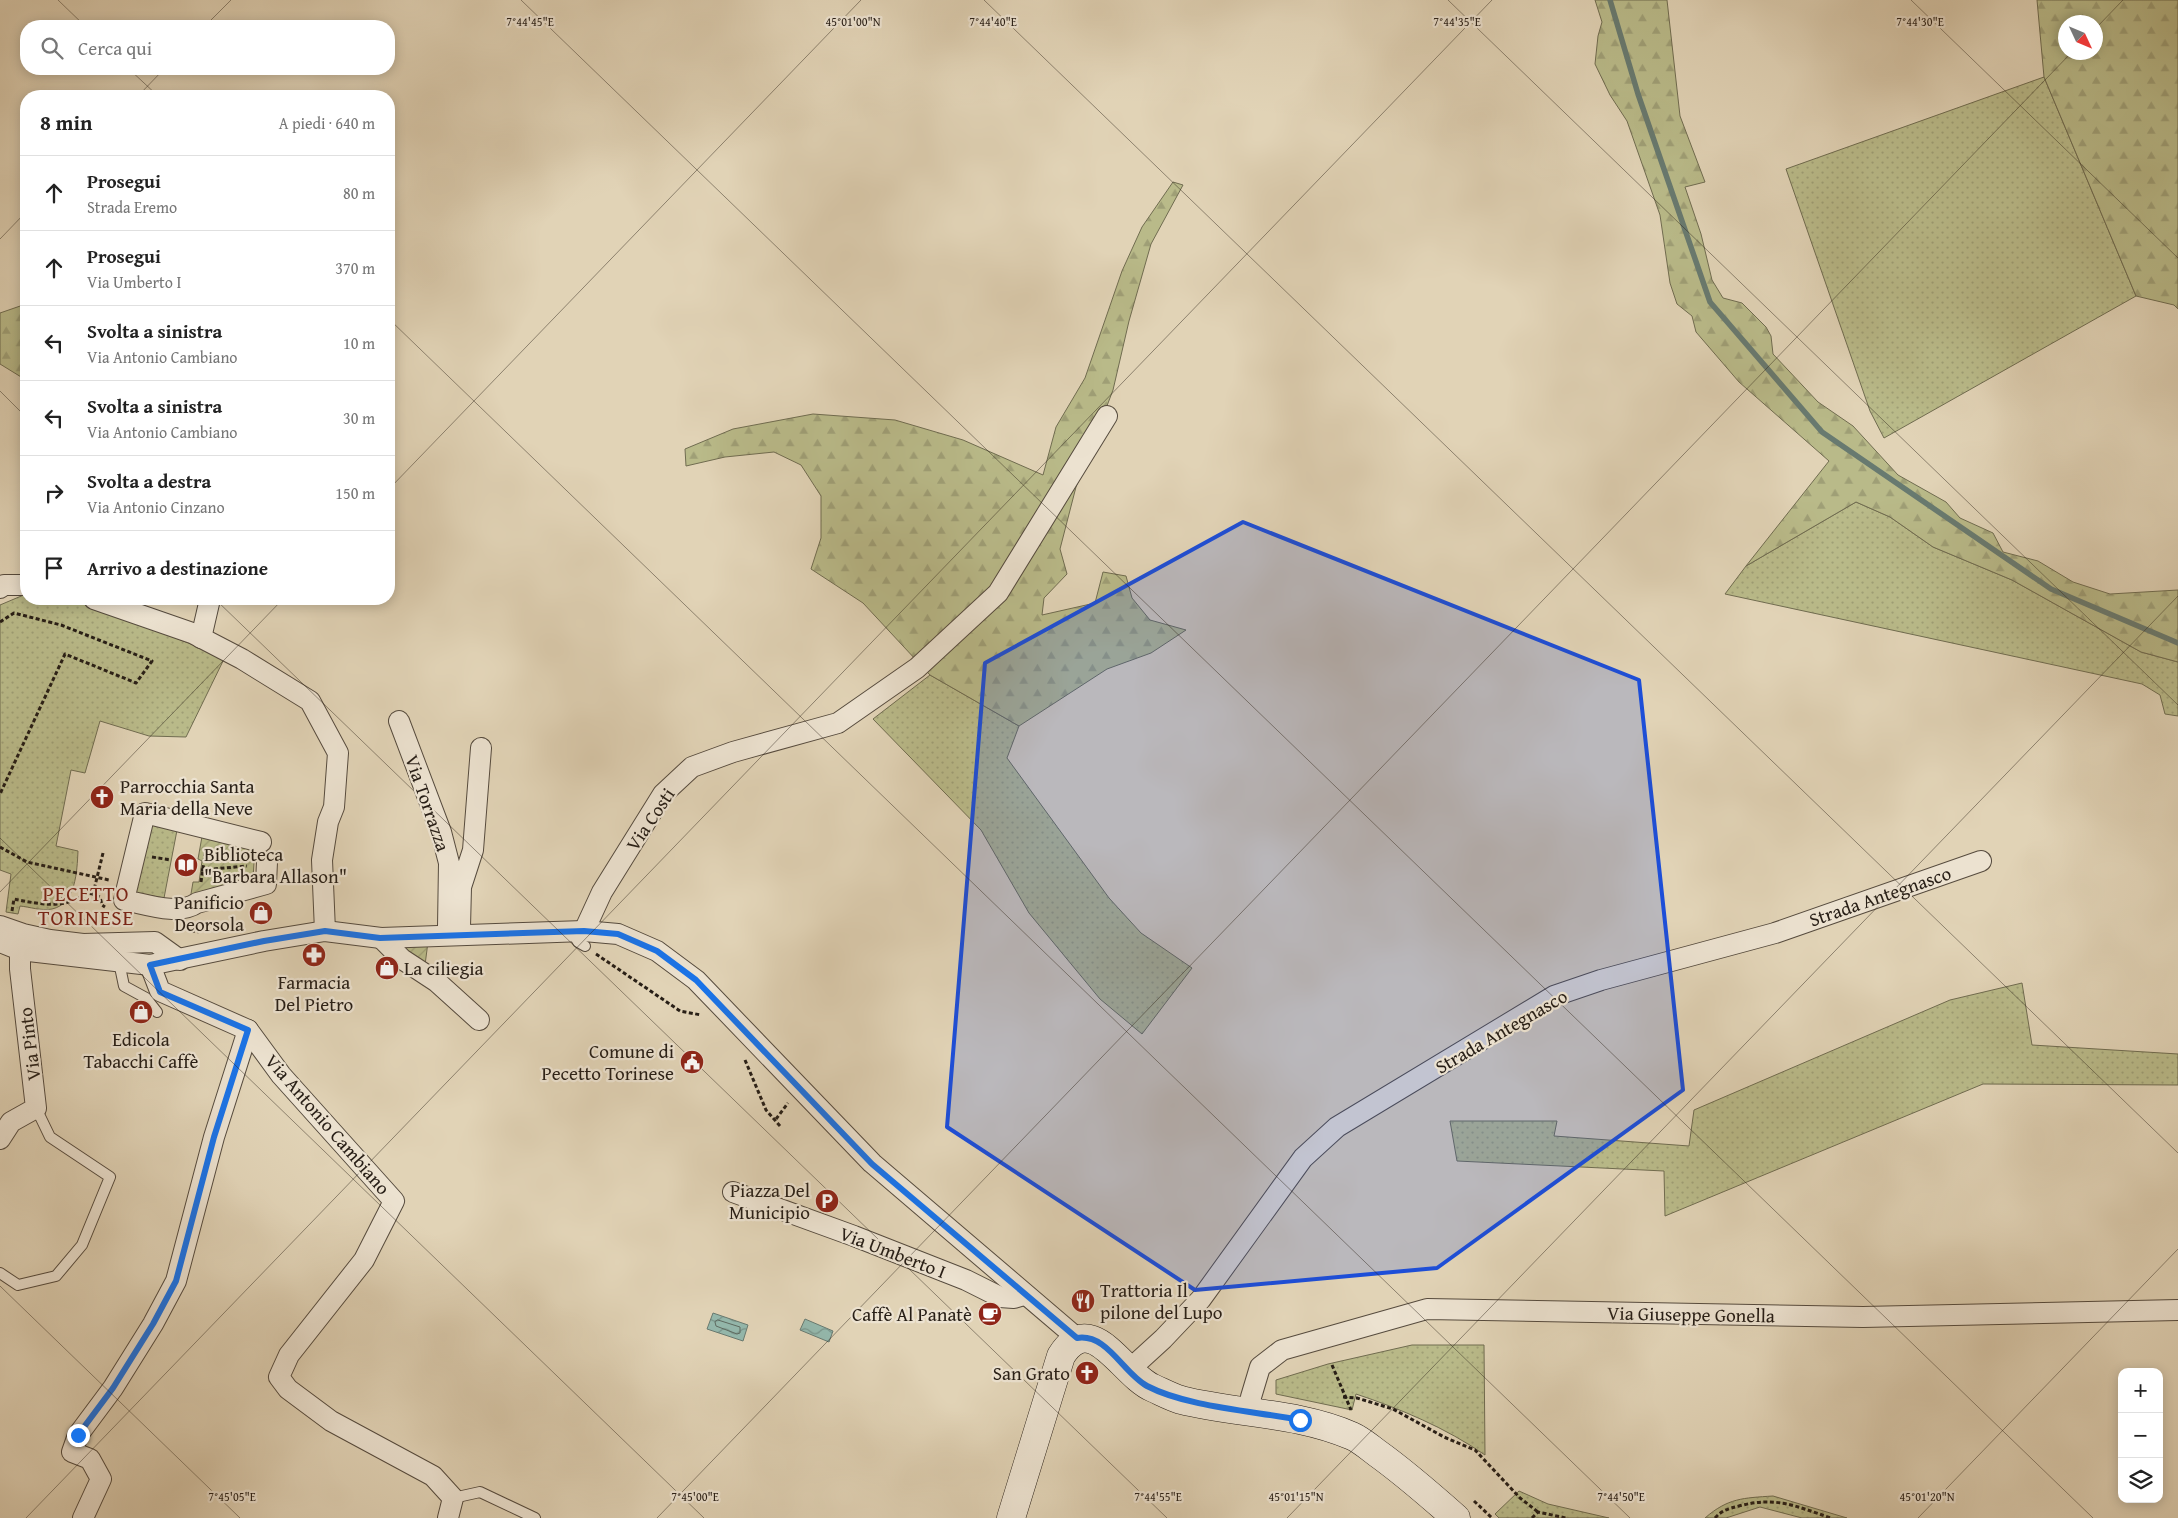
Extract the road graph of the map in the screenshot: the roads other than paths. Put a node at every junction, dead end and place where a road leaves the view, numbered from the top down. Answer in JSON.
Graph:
{"nodes":[{"id":1,"x":1107,"y":416,"type":"dead end"},
{"id":2,"x":20,"y":586,"type":"edge"},
{"id":3,"x":0,"y":588,"type":"edge"},
{"id":4,"x":112,"y":605,"type":"edge"},
{"id":5,"x":209,"y":605,"type":"edge"},
{"id":6,"x":201,"y":638,"type":"junction"},
{"id":7,"x":399,"y":721,"type":"dead end"},
{"id":8,"x":481,"y":748,"type":"dead end"},
{"id":9,"x":261,"y":842,"type":"dead end"},
{"id":10,"x":1981,"y":861,"type":"dead end"},
{"id":11,"x":267,"y":862,"type":"road end"},
{"id":12,"x":6,"y":919,"type":"edge"},
{"id":13,"x":325,"y":931,"type":"junction"},
{"id":14,"x":454,"y":934,"type":"junction"},
{"id":15,"x":581,"y":936,"type":"junction"},
{"id":16,"x":380,"y":938,"type":"junction"},
{"id":17,"x":0,"y":942,"type":"edge"},
{"id":18,"x":20,"y":950,"type":"junction"},
{"id":19,"x":180,"y":960,"type":"junction"},
{"id":20,"x":119,"y":962,"type":"junction"},
{"id":21,"x":150,"y":965,"type":"junction"},
{"id":22,"x":157,"y":1012,"type":"dead end"},
{"id":23,"x":479,"y":1020,"type":"dead end"},
{"id":24,"x":248,"y":1030,"type":"junction"},
{"id":25,"x":36,"y":1108,"type":"junction"},
{"id":26,"x":0,"y":1139,"type":"edge"},
{"id":27,"x":733,"y":1192,"type":"dead end"},
{"id":28,"x":0,"y":1273,"type":"edge"},
{"id":29,"x":1024,"y":1296,"type":"junction"},
{"id":30,"x":2178,"y":1310,"type":"edge"},
{"id":31,"x":1077,"y":1338,"type":"junction"},
{"id":32,"x":1129,"y":1370,"type":"junction"},
{"id":33,"x":1250,"y":1410,"type":"junction"},
{"id":34,"x":454,"y":1498,"type":"junction"},
{"id":35,"x":83,"y":1518,"type":"edge"},
{"id":36,"x":448,"y":1518,"type":"edge"},
{"id":37,"x":535,"y":1518,"type":"edge"},
{"id":38,"x":1011,"y":1518,"type":"edge"},
{"id":39,"x":1456,"y":1518,"type":"edge"}],
"edges":[{"from":1,"to":15,"type":"street","name":"Via Costi"},
{"from":2,"to":3,"type":"street"},
{"from":4,"to":6,"type":"street"},
{"from":5,"to":6,"type":"street"},
{"from":6,"to":13,"type":"street"},
{"from":7,"to":14,"type":"street","name":"Via Torrazza"},
{"from":8,"to":14,"type":"street","name":"Via Torrazza"},
{"from":9,"to":11,"type":"street"},
{"from":10,"to":32,"type":"street","name":"Strada Antegnasco"},
{"from":12,"to":19,"type":"street"},
{"from":13,"to":16,"type":"street","name":"Via Umberto I"},
{"from":13,"to":19,"type":"street","name":"Via Umberto I"},
{"from":14,"to":15,"type":"street","name":"Via Umberto I"},
{"from":14,"to":16,"type":"street","name":"Via Umberto I"},
{"from":15,"to":29,"type":"street","name":"Via Umberto I"},
{"from":16,"to":23,"type":"street"},
{"from":17,"to":18,"type":"street","name":"Via Umberto I"},
{"from":18,"to":20,"type":"street","name":"Via Umberto I"},
{"from":18,"to":25,"type":"street","name":"Via Pinto"},
{"from":19,"to":21,"type":"street","name":"Via Umberto I"},
{"from":20,"to":21,"type":"street","name":"Via Umberto I"},
{"from":20,"to":22,"type":"lane"},
{"from":21,"to":24,"type":"street"},
{"from":24,"to":34,"type":"street","name":"Via Antonio Cambiano"},
{"from":24,"to":35,"type":"street"},
{"from":25,"to":26,"type":"street","name":"Via Pinto"},
{"from":25,"to":28,"type":"lane","name":"Via Pinto"},
{"from":27,"to":29,"type":"street","name":"Via Umberto I"},
{"from":29,"to":31,"type":"street","name":"Via Umberto I"},
{"from":30,"to":33,"type":"street","name":"Via Giuseppe Gonella"},
{"from":31,"to":32,"type":"main road"},
{"from":31,"to":38,"type":"main road"},
{"from":32,"to":33,"type":"main road"},
{"from":33,"to":39,"type":"main road"},
{"from":34,"to":36,"type":"street"},
{"from":34,"to":37,"type":"lane"}]}
